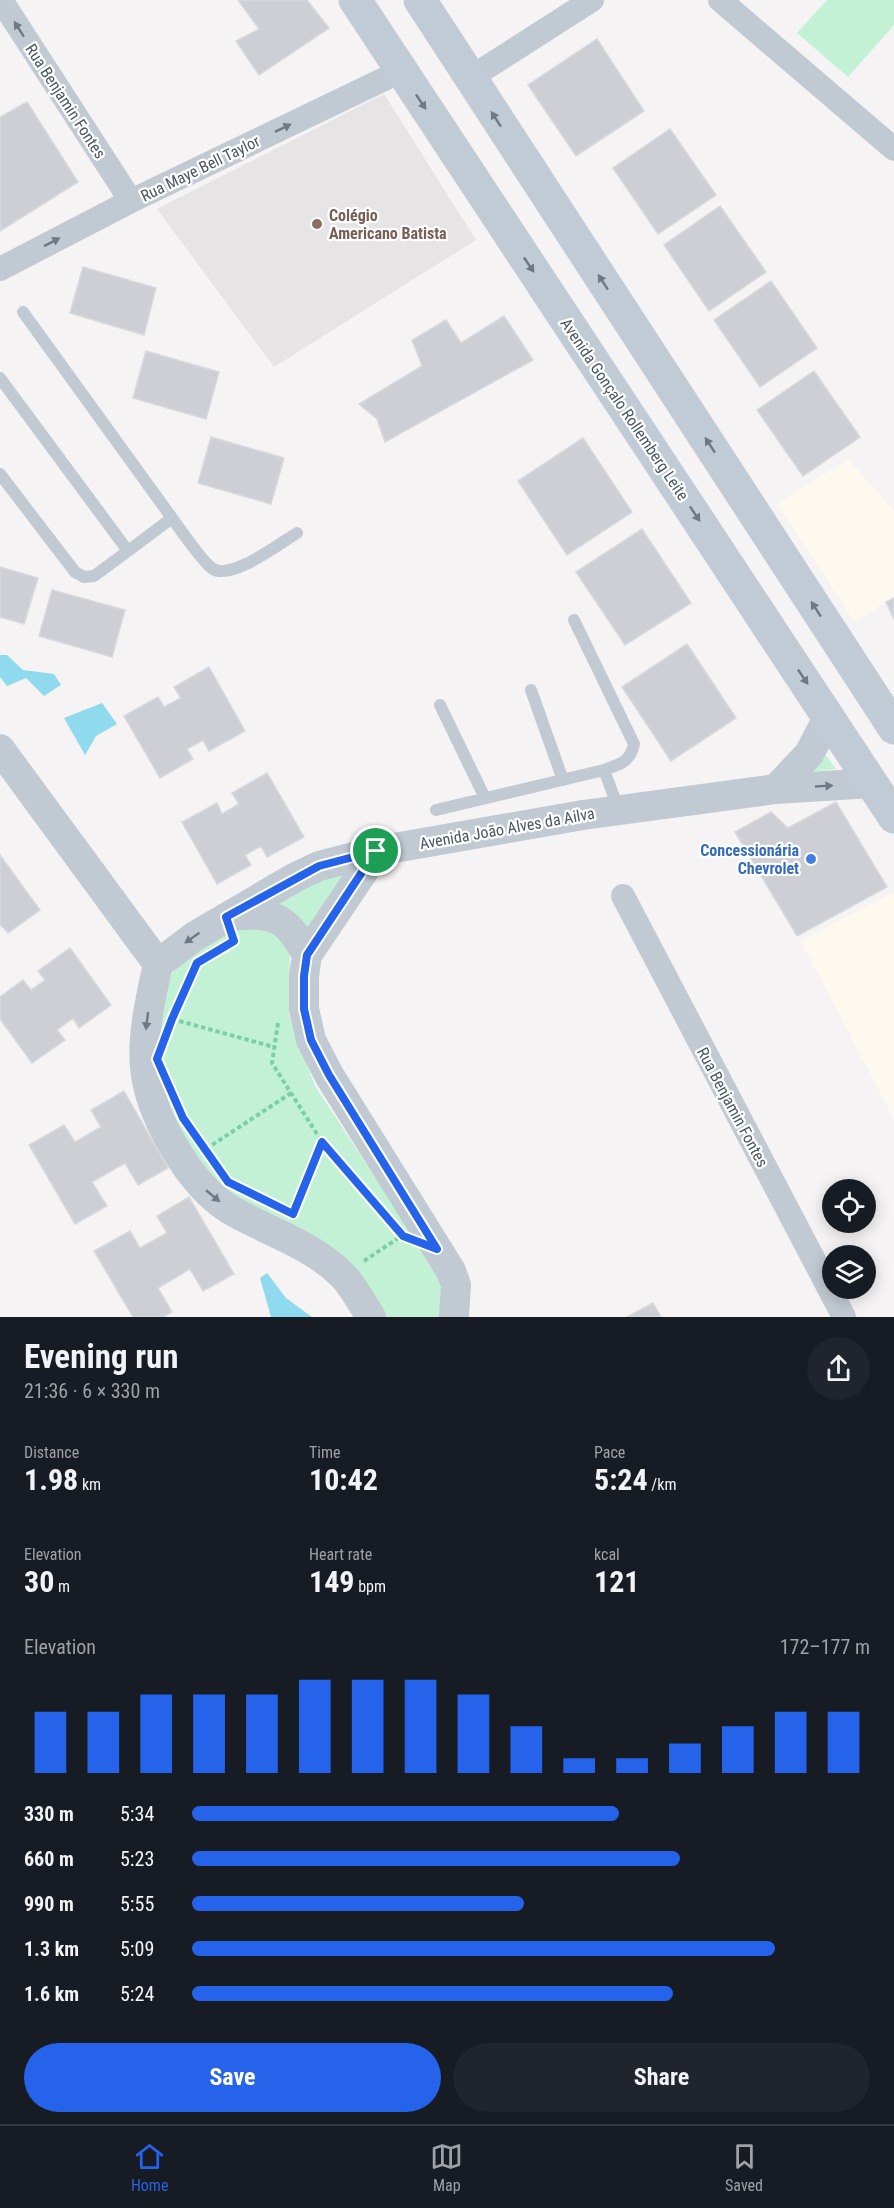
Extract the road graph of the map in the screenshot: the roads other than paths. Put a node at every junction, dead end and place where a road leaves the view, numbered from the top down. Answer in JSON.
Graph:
{"nodes":[{"id":1,"x":1,"y":0,"type":"edge"},
{"id":2,"x":355,"y":0,"type":"edge"},
{"id":3,"x":420,"y":0,"type":"edge"},
{"id":4,"x":592,"y":0,"type":"edge"},
{"id":5,"x":720,"y":0,"type":"edge"},
{"id":6,"x":401,"y":71,"type":"junction"},
{"id":7,"x":470,"y":78,"type":"junction"},
{"id":8,"x":894,"y":149,"type":"edge"},
{"id":9,"x":131,"y":201,"type":"junction"},
{"id":10,"x":0,"y":269,"type":"edge"},
{"id":11,"x":23,"y":312,"type":"dead end"},
{"id":12,"x":0,"y":378,"type":"edge"},
{"id":13,"x":0,"y":474,"type":"edge"},
{"id":14,"x":172,"y":518,"type":"junction"},
{"id":15,"x":297,"y":533,"type":"dead end"},
{"id":16,"x":128,"y":551,"type":"junction"},
{"id":17,"x":574,"y":620,"type":"dead end"},
{"id":18,"x":531,"y":690,"type":"dead end"},
{"id":19,"x":440,"y":705,"type":"dead end"},
{"id":20,"x":829,"y":716,"type":"junction"},
{"id":21,"x":894,"y":728,"type":"edge"},
{"id":22,"x":0,"y":749,"type":"edge"},
{"id":23,"x":604,"y":770,"type":"junction"},
{"id":24,"x":563,"y":780,"type":"junction"},
{"id":25,"x":872,"y":783,"type":"junction"},
{"id":26,"x":776,"y":789,"type":"junction"},
{"id":27,"x":485,"y":798,"type":"junction"},
{"id":28,"x":436,"y":810,"type":"dead end"},
{"id":29,"x":619,"y":810,"type":"junction"},
{"id":30,"x":894,"y":817,"type":"edge"},
{"id":31,"x":376,"y":851,"type":"junction"},
{"id":32,"x":623,"y":896,"type":"dead end"},
{"id":33,"x":226,"y":917,"type":"junction"},
{"id":34,"x":307,"y":955,"type":"junction"},
{"id":35,"x":158,"y":964,"type":"junction"},
{"id":36,"x":370,"y":1315,"type":"edge"},
{"id":37,"x":453,"y":1317,"type":"edge"},
{"id":38,"x":844,"y":1317,"type":"edge"}],
"edges":[{"from":9,"to":1,"type":"street","name":"Rua Benjamin Fontes","one_way":true},
{"from":2,"to":6,"type":"main road","name":"Avenida Gonçalo Rollemberg Leite"},
{"from":3,"to":7,"type":"main road"},
{"from":4,"to":7,"type":"street"},
{"from":5,"to":8,"type":"street"},
{"from":9,"to":6,"type":"street","name":"Rua Maye Bell Taylor","one_way":true},
{"from":6,"to":20,"type":"main road","name":"Avenida Gonçalo Rollemberg Leite","one_way":true},
{"from":21,"to":7,"type":"main road","one_way":true},
{"from":10,"to":9,"type":"street","name":"Rua Maye Bell Taylor","one_way":true},
{"from":11,"to":14,"type":"lane"},
{"from":12,"to":16,"type":"lane"},
{"from":13,"to":16,"type":"lane"},
{"from":14,"to":15,"type":"lane"},
{"from":14,"to":16,"type":"lane"},
{"from":17,"to":23,"type":"lane"},
{"from":18,"to":24,"type":"lane"},
{"from":19,"to":27,"type":"lane"},
{"from":20,"to":25,"type":"main road","name":"Avenida Gonçalo Rollemberg Leite"},
{"from":20,"to":26,"type":"street"},
{"from":22,"to":35,"type":"street"},
{"from":23,"to":24,"type":"lane"},
{"from":23,"to":29,"type":"lane"},
{"from":24,"to":27,"type":"lane"},
{"from":26,"to":25,"type":"street","name":"Avenida João Alves da Ailva","one_way":true},
{"from":25,"to":30,"type":"main road","name":"Avenida Gonçalo Rollemberg Leite"},
{"from":26,"to":29,"type":"street","name":"Avenida João Alves da Ailva"},
{"from":27,"to":28,"type":"lane"},
{"from":29,"to":31,"type":"street","name":"Avenida João Alves da Ailva"},
{"from":31,"to":33,"type":"street","name":"Avenida João Alves da Ailva"},
{"from":31,"to":34,"type":"street"},
{"from":32,"to":38,"type":"street","name":"Rua Benjamin Fontes"},
{"from":33,"to":34,"type":"street"},
{"from":33,"to":35,"type":"street","name":"Avenida João Alves da Ailva","one_way":true},
{"from":34,"to":37,"type":"street"},
{"from":35,"to":36,"type":"street","one_way":true}]}
